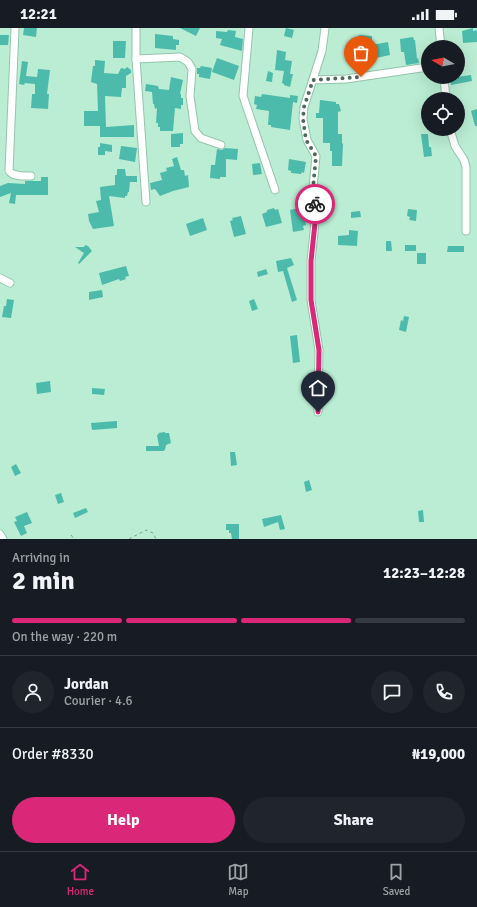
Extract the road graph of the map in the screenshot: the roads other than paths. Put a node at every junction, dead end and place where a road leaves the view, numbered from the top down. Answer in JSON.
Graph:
{"nodes":[{"id":1,"x":15,"y":28,"type":"edge"},
{"id":2,"x":136,"y":28,"type":"edge"},
{"id":3,"x":249,"y":28,"type":"edge"},
{"id":4,"x":325,"y":28,"type":"edge"},
{"id":5,"x":439,"y":28,"type":"edge"},
{"id":6,"x":440,"y":40,"type":"edge"},
{"id":7,"x":136,"y":59,"type":"junction"},
{"id":8,"x":421,"y":68,"type":"edge"},
{"id":9,"x":313,"y":80,"type":"junction"},
{"id":10,"x":452,"y":136,"type":"edge"},
{"id":11,"x":221,"y":145,"type":"dead end"},
{"id":12,"x":31,"y":176,"type":"dead end"},
{"id":13,"x":275,"y":190,"type":"dead end"},
{"id":14,"x":146,"y":202,"type":"dead end"},
{"id":15,"x":466,"y":231,"type":"dead end"},
{"id":16,"x":0,"y":278,"type":"edge"},
{"id":17,"x":10,"y":283,"type":"dead end"},
{"id":18,"x":318,"y":412,"type":"dead end"},
{"id":19,"x":0,"y":534,"type":"edge"},
{"id":20,"x":3,"y":539,"type":"edge"}],
"edges":[{"from":1,"to":12,"type":"street"},
{"from":2,"to":7,"type":"street"},
{"from":3,"to":13,"type":"street"},
{"from":4,"to":9,"type":"street"},
{"from":5,"to":6,"type":"street"},
{"from":7,"to":11,"type":"street"},
{"from":7,"to":14,"type":"street"},
{"from":8,"to":9,"type":"street"},
{"from":9,"to":18,"type":"street"},
{"from":10,"to":15,"type":"street"},
{"from":16,"to":17,"type":"street"},
{"from":19,"to":20,"type":"street"}]}
